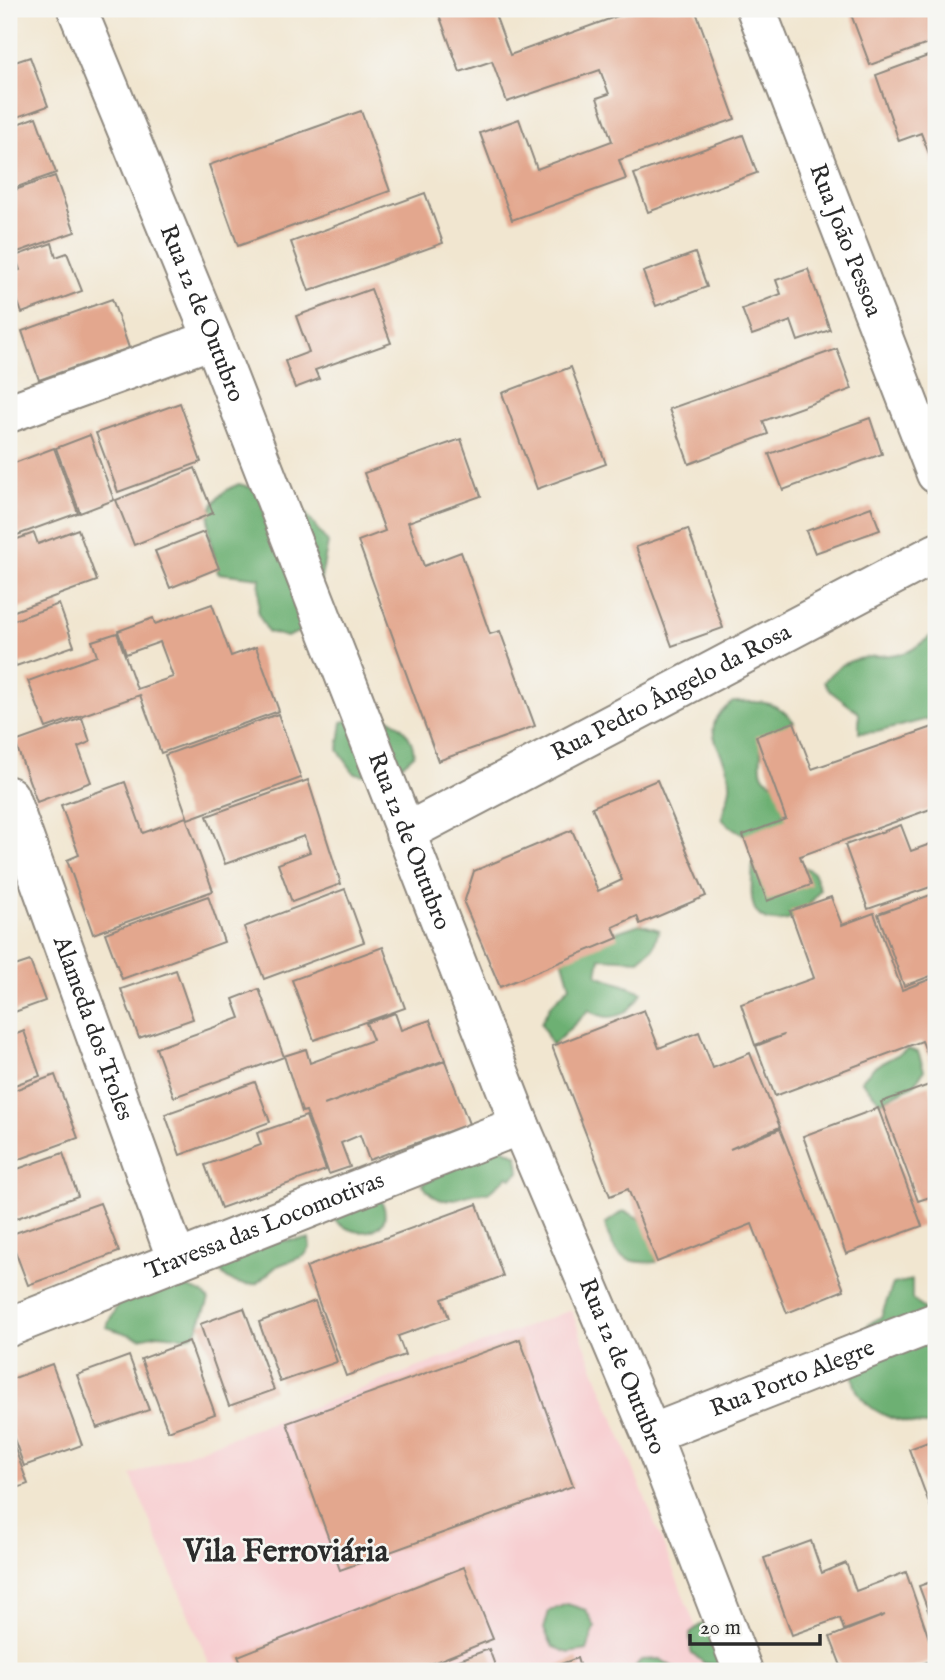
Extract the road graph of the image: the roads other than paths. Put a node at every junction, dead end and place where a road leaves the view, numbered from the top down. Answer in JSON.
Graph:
{"nodes":[{"id":1,"x":77,"y":9,"type":"edge"},
{"id":2,"x":756,"y":9,"type":"edge"},
{"id":3,"x":213,"y":339,"type":"junction"},
{"id":4,"x":9,"y":413,"type":"edge"},
{"id":5,"x":936,"y":474,"type":"edge"},
{"id":6,"x":936,"y":553,"type":"edge"},
{"id":7,"x":9,"y":796,"type":"edge"},
{"id":8,"x":405,"y":833,"type":"junction"},
{"id":9,"x":520,"y":1125,"type":"junction"},
{"id":10,"x":177,"y":1261,"type":"junction"},
{"id":11,"x":936,"y":1322,"type":"edge"},
{"id":12,"x":9,"y":1327,"type":"edge"},
{"id":13,"x":650,"y":1434,"type":"junction"},
{"id":14,"x":743,"y":1671,"type":"edge"}],
"edges":[{"from":1,"to":3,"type":"main road","name":"Rua 12 de Outubro"},
{"from":2,"to":5,"type":"main road","name":"Rua João Pessoa"},
{"from":3,"to":4,"type":"main road"},
{"from":3,"to":8,"type":"main road","name":"Rua 12 de Outubro"},
{"from":6,"to":8,"type":"main road","name":"Rua Pedro Ângelo da Rosa"},
{"from":7,"to":10,"type":"main road","name":"Alameda dos Troles"},
{"from":8,"to":9,"type":"main road","name":"Rua 12 de Outubro"},
{"from":9,"to":10,"type":"main road","name":"Travessa das Locomotivas"},
{"from":9,"to":13,"type":"main road","name":"Rua 12 de Outubro"},
{"from":10,"to":12,"type":"main road","name":"Travessa das Locomotivas"},
{"from":11,"to":13,"type":"main road","name":"Rua Porto Alegre"},
{"from":13,"to":14,"type":"main road","name":"Rua 12 de Outubro"}]}
